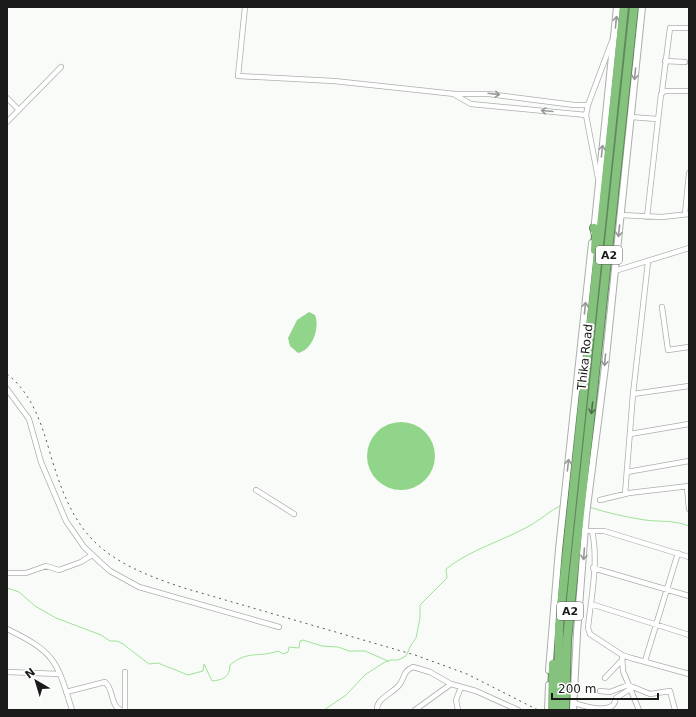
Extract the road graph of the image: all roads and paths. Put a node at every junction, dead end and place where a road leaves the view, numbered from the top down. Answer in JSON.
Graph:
{"nodes":[{"id":1,"x":244,"y":7,"type":"edge"},
{"id":2,"x":617,"y":7,"type":"edge"},
{"id":3,"x":624,"y":7,"type":"edge"},
{"id":4,"x":634,"y":7,"type":"edge"},
{"id":5,"x":642,"y":7,"type":"edge"},
{"id":6,"x":689,"y":28,"type":"edge"},
{"id":7,"x":614,"y":35,"type":"junction"},
{"id":8,"x":665,"y":61,"type":"junction"},
{"id":9,"x":685,"y":62,"type":"dead end"},
{"id":10,"x":61,"y":67,"type":"dead end"},
{"id":11,"x":662,"y":91,"type":"junction"},
{"id":12,"x":689,"y":91,"type":"edge"},
{"id":13,"x":455,"y":94,"type":"junction"},
{"id":14,"x":7,"y":98,"type":"edge"},
{"id":15,"x":588,"y":104,"type":"junction"},
{"id":16,"x":19,"y":110,"type":"junction"},
{"id":17,"x":586,"y":115,"type":"junction"},
{"id":18,"x":631,"y":117,"type":"junction"},
{"id":19,"x":657,"y":119,"type":"junction"},
{"id":20,"x":7,"y":122,"type":"edge"},
{"id":21,"x":689,"y":174,"type":"edge"},
{"id":22,"x":599,"y":182,"type":"junction"},
{"id":23,"x":687,"y":214,"type":"edge"},
{"id":24,"x":620,"y":215,"type":"junction"},
{"id":25,"x":647,"y":217,"type":"junction"},
{"id":26,"x":594,"y":228,"type":"junction"},
{"id":27,"x":689,"y":249,"type":"edge"},
{"id":28,"x":648,"y":262,"type":"junction"},
{"id":29,"x":598,"y":270,"type":"junction"},
{"id":30,"x":615,"y":271,"type":"junction"},
{"id":31,"x":662,"y":307,"type":"dead end"},
{"id":32,"x":689,"y":347,"type":"edge"},
{"id":33,"x":689,"y":386,"type":"edge"},
{"id":34,"x":8,"y":390,"type":"edge"},
{"id":35,"x":633,"y":394,"type":"junction"},
{"id":36,"x":689,"y":424,"type":"edge"},
{"id":37,"x":630,"y":434,"type":"junction"},
{"id":38,"x":689,"y":461,"type":"edge"},
{"id":39,"x":627,"y":472,"type":"junction"},
{"id":40,"x":688,"y":486,"type":"edge"},
{"id":41,"x":256,"y":490,"type":"dead end"},
{"id":42,"x":625,"y":494,"type":"junction"},
{"id":43,"x":600,"y":500,"type":"dead end"},
{"id":44,"x":585,"y":503,"type":"junction"},
{"id":45,"x":689,"y":509,"type":"edge"},
{"id":46,"x":567,"y":513,"type":"junction"},
{"id":47,"x":294,"y":514,"type":"dead end"},
{"id":48,"x":583,"y":515,"type":"junction"},
{"id":49,"x":589,"y":531,"type":"junction"},
{"id":50,"x":678,"y":553,"type":"junction"},
{"id":51,"x":92,"y":555,"type":"junction"},
{"id":52,"x":689,"y":557,"type":"edge"},
{"id":53,"x":593,"y":568,"type":"junction"},
{"id":54,"x":7,"y":573,"type":"edge"},
{"id":55,"x":667,"y":589,"type":"junction"},
{"id":56,"x":689,"y":596,"type":"edge"},
{"id":57,"x":591,"y":604,"type":"junction"},
{"id":58,"x":656,"y":625,"type":"junction"},
{"id":59,"x":279,"y":627,"type":"dead end"},
{"id":60,"x":7,"y":629,"type":"edge"},
{"id":61,"x":689,"y":635,"type":"edge"},
{"id":62,"x":622,"y":655,"type":"junction"},
{"id":63,"x":622,"y":660,"type":"junction"},
{"id":64,"x":645,"y":661,"type":"junction"},
{"id":65,"x":7,"y":672,"type":"edge"},
{"id":66,"x":125,"y":672,"type":"dead end"},
{"id":67,"x":60,"y":674,"type":"junction"},
{"id":68,"x":689,"y":674,"type":"edge"},
{"id":69,"x":605,"y":678,"type":"dead end"},
{"id":70,"x":451,"y":684,"type":"junction"},
{"id":71,"x":461,"y":687,"type":"junction"},
{"id":72,"x":629,"y":687,"type":"junction"},
{"id":73,"x":600,"y":691,"type":"dead end"},
{"id":74,"x":66,"y":692,"type":"junction"},
{"id":75,"x":560,"y":708,"type":"edge"},
{"id":76,"x":72,"y":710,"type":"edge"},
{"id":77,"x":121,"y":710,"type":"edge"},
{"id":78,"x":126,"y":710,"type":"edge"},
{"id":79,"x":377,"y":710,"type":"edge"},
{"id":80,"x":416,"y":710,"type":"edge"},
{"id":81,"x":458,"y":710,"type":"edge"},
{"id":82,"x":518,"y":710,"type":"edge"},
{"id":83,"x":639,"y":710,"type":"edge"},
{"id":84,"x":675,"y":710,"type":"edge"}],
"edges":[{"from":1,"to":13,"type":"street"},
{"from":7,"to":2,"type":"main road","name":"Thika Road","one_way":true},
{"from":3,"to":29,"type":"highway","name":"Thika Road","number":"A2"},
{"from":4,"to":44,"type":"highway","name":"Thika Road","number":"A2","one_way":true},
{"from":5,"to":18,"type":"main road","name":"Thika Road","one_way":true},
{"from":6,"to":8,"type":"street"},
{"from":7,"to":15,"type":"street"},
{"from":22,"to":7,"type":"main road","name":"Thika Road","one_way":true},
{"from":8,"to":9,"type":"street"},
{"from":8,"to":11,"type":"street"},
{"from":10,"to":16,"type":"street"},
{"from":11,"to":12,"type":"street"},
{"from":11,"to":19,"type":"street"},
{"from":13,"to":15,"type":"street","one_way":true},
{"from":17,"to":13,"type":"street","one_way":true},
{"from":14,"to":16,"type":"street"},
{"from":15,"to":17,"type":"street"},
{"from":16,"to":20,"type":"street"},
{"from":17,"to":22,"type":"street"},
{"from":18,"to":19,"type":"street"},
{"from":18,"to":24,"type":"main road","name":"Thika Road"},
{"from":19,"to":25,"type":"street"},
{"from":21,"to":23,"type":"street"},
{"from":22,"to":26,"type":"main road","name":"Thika Road"},
{"from":23,"to":25,"type":"street"},
{"from":24,"to":25,"type":"street"},
{"from":24,"to":30,"type":"main road","name":"Thika Road","one_way":true},
{"from":26,"to":29,"type":"highway"},
{"from":46,"to":26,"type":"main road","name":"Thika Road","one_way":true},
{"from":27,"to":28,"type":"street"},
{"from":28,"to":30,"type":"street"},
{"from":28,"to":35,"type":"street"},
{"from":29,"to":46,"type":"highway","name":"Thika Road","number":"A2"},
{"from":30,"to":44,"type":"main road","name":"Thika Road","one_way":true},
{"from":31,"to":32,"type":"street"},
{"from":33,"to":35,"type":"street"},
{"from":34,"to":51,"type":"street"},
{"from":35,"to":37,"type":"street"},
{"from":36,"to":37,"type":"street"},
{"from":37,"to":39,"type":"street"},
{"from":38,"to":39,"type":"street"},
{"from":39,"to":42,"type":"street"},
{"from":40,"to":42,"type":"street"},
{"from":40,"to":45,"type":"street"},
{"from":41,"to":47,"type":"street"},
{"from":42,"to":43,"type":"street"},
{"from":44,"to":48,"type":"highway","name":"Thika Road","number":"A2"},
{"from":46,"to":75,"type":"highway","name":"Thika Road","number":"A2"},
{"from":46,"to":75,"type":"main road","name":"Thika Road"},
{"from":48,"to":49,"type":"main road","name":"Thika Road"},
{"from":48,"to":75,"type":"highway","name":"Thika Road","number":"A2"},
{"from":49,"to":50,"type":"street"},
{"from":49,"to":53,"type":"street"},
{"from":49,"to":75,"type":"main road","name":"Thika Road","one_way":true},
{"from":50,"to":52,"type":"street"},
{"from":50,"to":55,"type":"street"},
{"from":51,"to":54,"type":"street"},
{"from":51,"to":59,"type":"street"},
{"from":53,"to":55,"type":"street"},
{"from":53,"to":57,"type":"street"},
{"from":55,"to":56,"type":"street"},
{"from":55,"to":58,"type":"street"},
{"from":57,"to":58,"type":"street"},
{"from":57,"to":62,"type":"street"},
{"from":58,"to":61,"type":"street"},
{"from":58,"to":64,"type":"street"},
{"from":60,"to":67,"type":"street"},
{"from":62,"to":63,"type":"street"},
{"from":62,"to":64,"type":"street"},
{"from":63,"to":69,"type":"street"},
{"from":63,"to":72,"type":"street"},
{"from":64,"to":68,"type":"street"},
{"from":65,"to":67,"type":"street"},
{"from":66,"to":78,"type":"street"},
{"from":67,"to":74,"type":"street"},
{"from":70,"to":71,"type":"street"},
{"from":70,"to":79,"type":"street"},
{"from":70,"to":80,"type":"street"},
{"from":71,"to":81,"type":"street"},
{"from":71,"to":82,"type":"street"},
{"from":72,"to":73,"type":"street"},
{"from":72,"to":75,"type":"street"},
{"from":72,"to":83,"type":"street"},
{"from":72,"to":84,"type":"street"},
{"from":74,"to":76,"type":"street"},
{"from":74,"to":77,"type":"street"}]}
